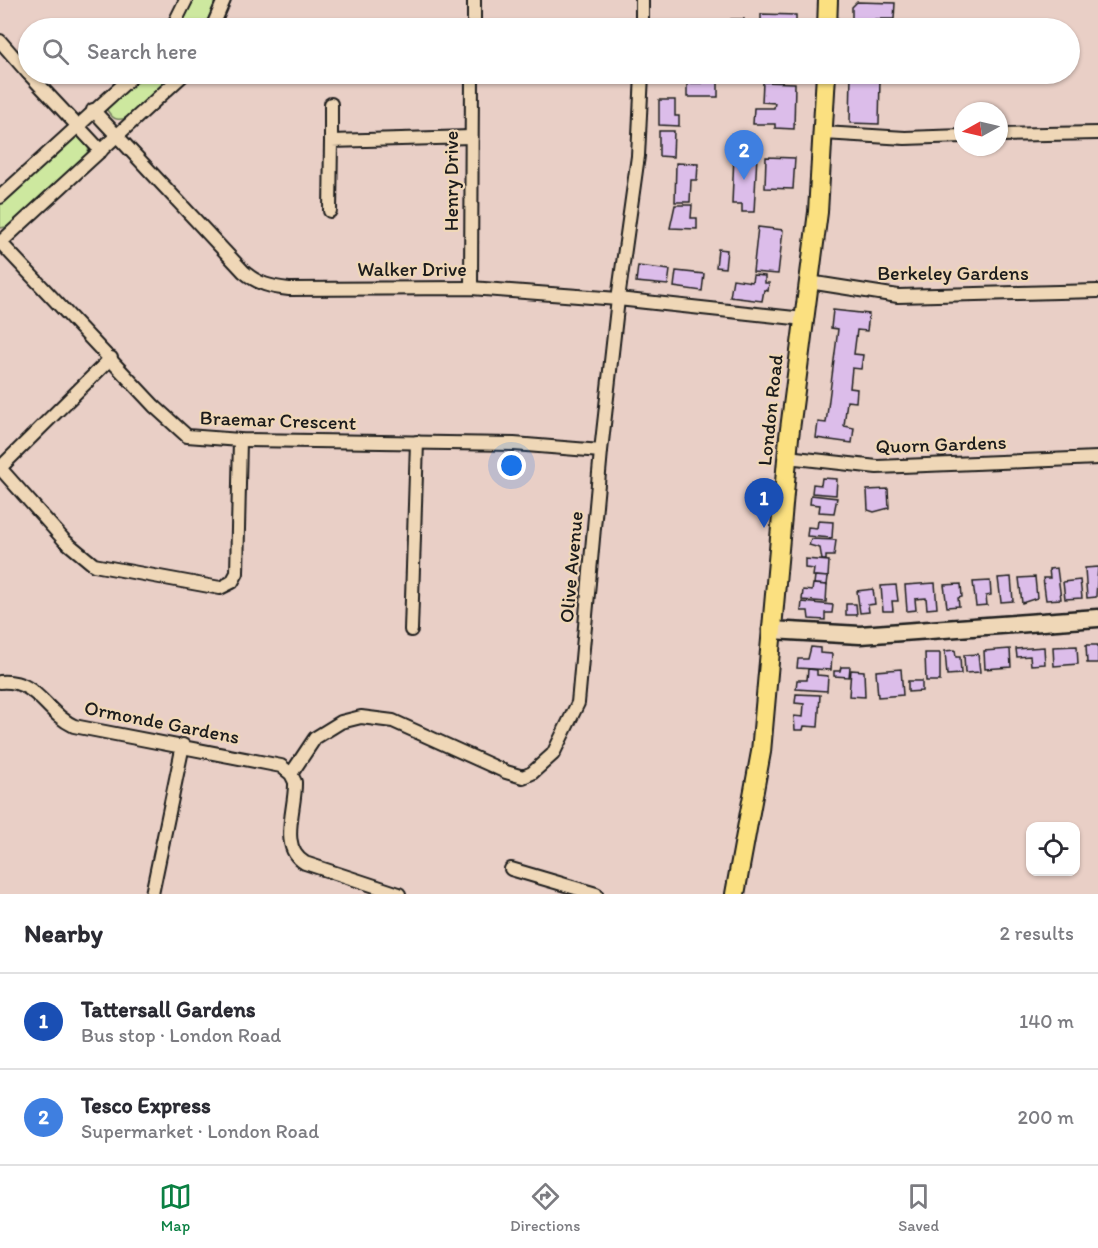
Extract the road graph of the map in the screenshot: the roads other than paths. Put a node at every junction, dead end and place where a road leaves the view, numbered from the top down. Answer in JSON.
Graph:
{"nodes":[{"id":1,"x":186,"y":0,"type":"edge"},
{"id":2,"x":224,"y":0,"type":"edge"},
{"id":3,"x":474,"y":0,"type":"edge"},
{"id":4,"x":642,"y":0,"type":"edge"},
{"id":5,"x":828,"y":0,"type":"edge"},
{"id":6,"x":177,"y":18,"type":"edge"},
{"id":7,"x":216,"y":18,"type":"edge"},
{"id":8,"x":474,"y":18,"type":"edge"},
{"id":9,"x":642,"y":18,"type":"edge"},
{"id":10,"x":827,"y":18,"type":"edge"},
{"id":11,"x":0,"y":41,"type":"edge"},
{"id":12,"x":18,"y":61,"type":"edge"},
{"id":13,"x":39,"y":84,"type":"edge"},
{"id":14,"x":123,"y":84,"type":"edge"},
{"id":15,"x":173,"y":84,"type":"edge"},
{"id":16,"x":472,"y":84,"type":"edge"},
{"id":17,"x":642,"y":84,"type":"edge"},
{"id":18,"x":826,"y":84,"type":"edge"},
{"id":19,"x":331,"y":104,"type":"dead end"},
{"id":20,"x":93,"y":110,"type":"junction"},
{"id":21,"x":77,"y":126,"type":"junction"},
{"id":22,"x":824,"y":133,"type":"junction"},
{"id":23,"x":1098,"y":133,"type":"edge"},
{"id":24,"x":1008,"y":135,"type":"edge"},
{"id":25,"x":118,"y":136,"type":"junction"},
{"id":26,"x":954,"y":136,"type":"edge"},
{"id":27,"x":471,"y":137,"type":"junction"},
{"id":28,"x":331,"y":141,"type":"junction"},
{"id":29,"x":101,"y":151,"type":"junction"},
{"id":30,"x":0,"y":197,"type":"edge"},
{"id":31,"x":330,"y":211,"type":"dead end"},
{"id":32,"x":0,"y":243,"type":"edge"},
{"id":33,"x":809,"y":282,"type":"junction"},
{"id":34,"x":471,"y":288,"type":"junction"},
{"id":35,"x":1098,"y":291,"type":"edge"},
{"id":36,"x":618,"y":299,"type":"junction"},
{"id":37,"x":804,"y":319,"type":"junction"},
{"id":38,"x":111,"y":358,"type":"junction"},
{"id":39,"x":240,"y":440,"type":"junction"},
{"id":40,"x":417,"y":442,"type":"junction"},
{"id":41,"x":601,"y":451,"type":"junction"},
{"id":42,"x":787,"y":457,"type":"junction"},
{"id":43,"x":1098,"y":458,"type":"edge"},
{"id":44,"x":0,"y":468,"type":"edge"},
{"id":45,"x":1098,"y":618,"type":"edge"},
{"id":46,"x":411,"y":630,"type":"dead end"},
{"id":47,"x":771,"y":630,"type":"junction"},
{"id":48,"x":0,"y":682,"type":"edge"},
{"id":49,"x":183,"y":745,"type":"junction"},
{"id":50,"x":291,"y":774,"type":"junction"},
{"id":51,"x":511,"y":869,"type":"dead end"},
{"id":52,"x":557,"y":889,"type":"edge"},
{"id":53,"x":152,"y":894,"type":"edge"},
{"id":54,"x":399,"y":894,"type":"edge"},
{"id":55,"x":596,"y":894,"type":"edge"},
{"id":56,"x":735,"y":894,"type":"edge"}],
"edges":[{"from":1,"to":6,"type":"street"},
{"from":2,"to":7,"type":"street"},
{"from":3,"to":8,"type":"street"},
{"from":4,"to":9,"type":"street"},
{"from":5,"to":10,"type":"main road"},
{"from":11,"to":12,"type":"street"},
{"from":13,"to":21,"type":"street"},
{"from":14,"to":20,"type":"street"},
{"from":15,"to":25,"type":"street"},
{"from":16,"to":27,"type":"street","name":"Henry Drive"},
{"from":17,"to":36,"type":"street","name":"Olive Avenue"},
{"from":18,"to":22,"type":"main road","name":"London Road"},
{"from":19,"to":28,"type":"street"},
{"from":20,"to":21,"type":"street"},
{"from":20,"to":25,"type":"street","name":"Walker Drive"},
{"from":21,"to":29,"type":"street"},
{"from":21,"to":30,"type":"street"},
{"from":22,"to":26,"type":"street"},
{"from":22,"to":33,"type":"main road","name":"London Road"},
{"from":23,"to":24,"type":"street"},
{"from":25,"to":29,"type":"street"},
{"from":25,"to":34,"type":"street","name":"Walker Drive"},
{"from":27,"to":28,"type":"street"},
{"from":27,"to":34,"type":"street","name":"Henry Drive"},
{"from":28,"to":31,"type":"street"},
{"from":29,"to":32,"type":"street"},
{"from":32,"to":38,"type":"street","name":"Braemar Crescent"},
{"from":33,"to":35,"type":"street","name":"Berkeley Gardens"},
{"from":33,"to":37,"type":"main road","name":"London Road"},
{"from":34,"to":36,"type":"street","name":"Walker Drive"},
{"from":36,"to":37,"type":"street","name":"Walker Drive"},
{"from":36,"to":41,"type":"street","name":"Olive Avenue"},
{"from":37,"to":42,"type":"main road","name":"London Road"},
{"from":38,"to":39,"type":"street","name":"Braemar Crescent"},
{"from":38,"to":44,"type":"street"},
{"from":39,"to":40,"type":"street","name":"Braemar Crescent"},
{"from":39,"to":44,"type":"street"},
{"from":40,"to":41,"type":"street","name":"Braemar Crescent"},
{"from":40,"to":46,"type":"street"},
{"from":41,"to":50,"type":"street","name":"Olive Avenue"},
{"from":42,"to":43,"type":"street","name":"Quorn Gardens"},
{"from":42,"to":47,"type":"main road","name":"London Road"},
{"from":45,"to":47,"type":"street"},
{"from":47,"to":56,"type":"main road","name":"London Road"},
{"from":48,"to":49,"type":"street","name":"Ormonde Gardens"},
{"from":49,"to":50,"type":"street","name":"Ormonde Gardens"},
{"from":49,"to":53,"type":"street"},
{"from":50,"to":54,"type":"street"},
{"from":51,"to":52,"type":"street"},
{"from":52,"to":55,"type":"street"}]}
